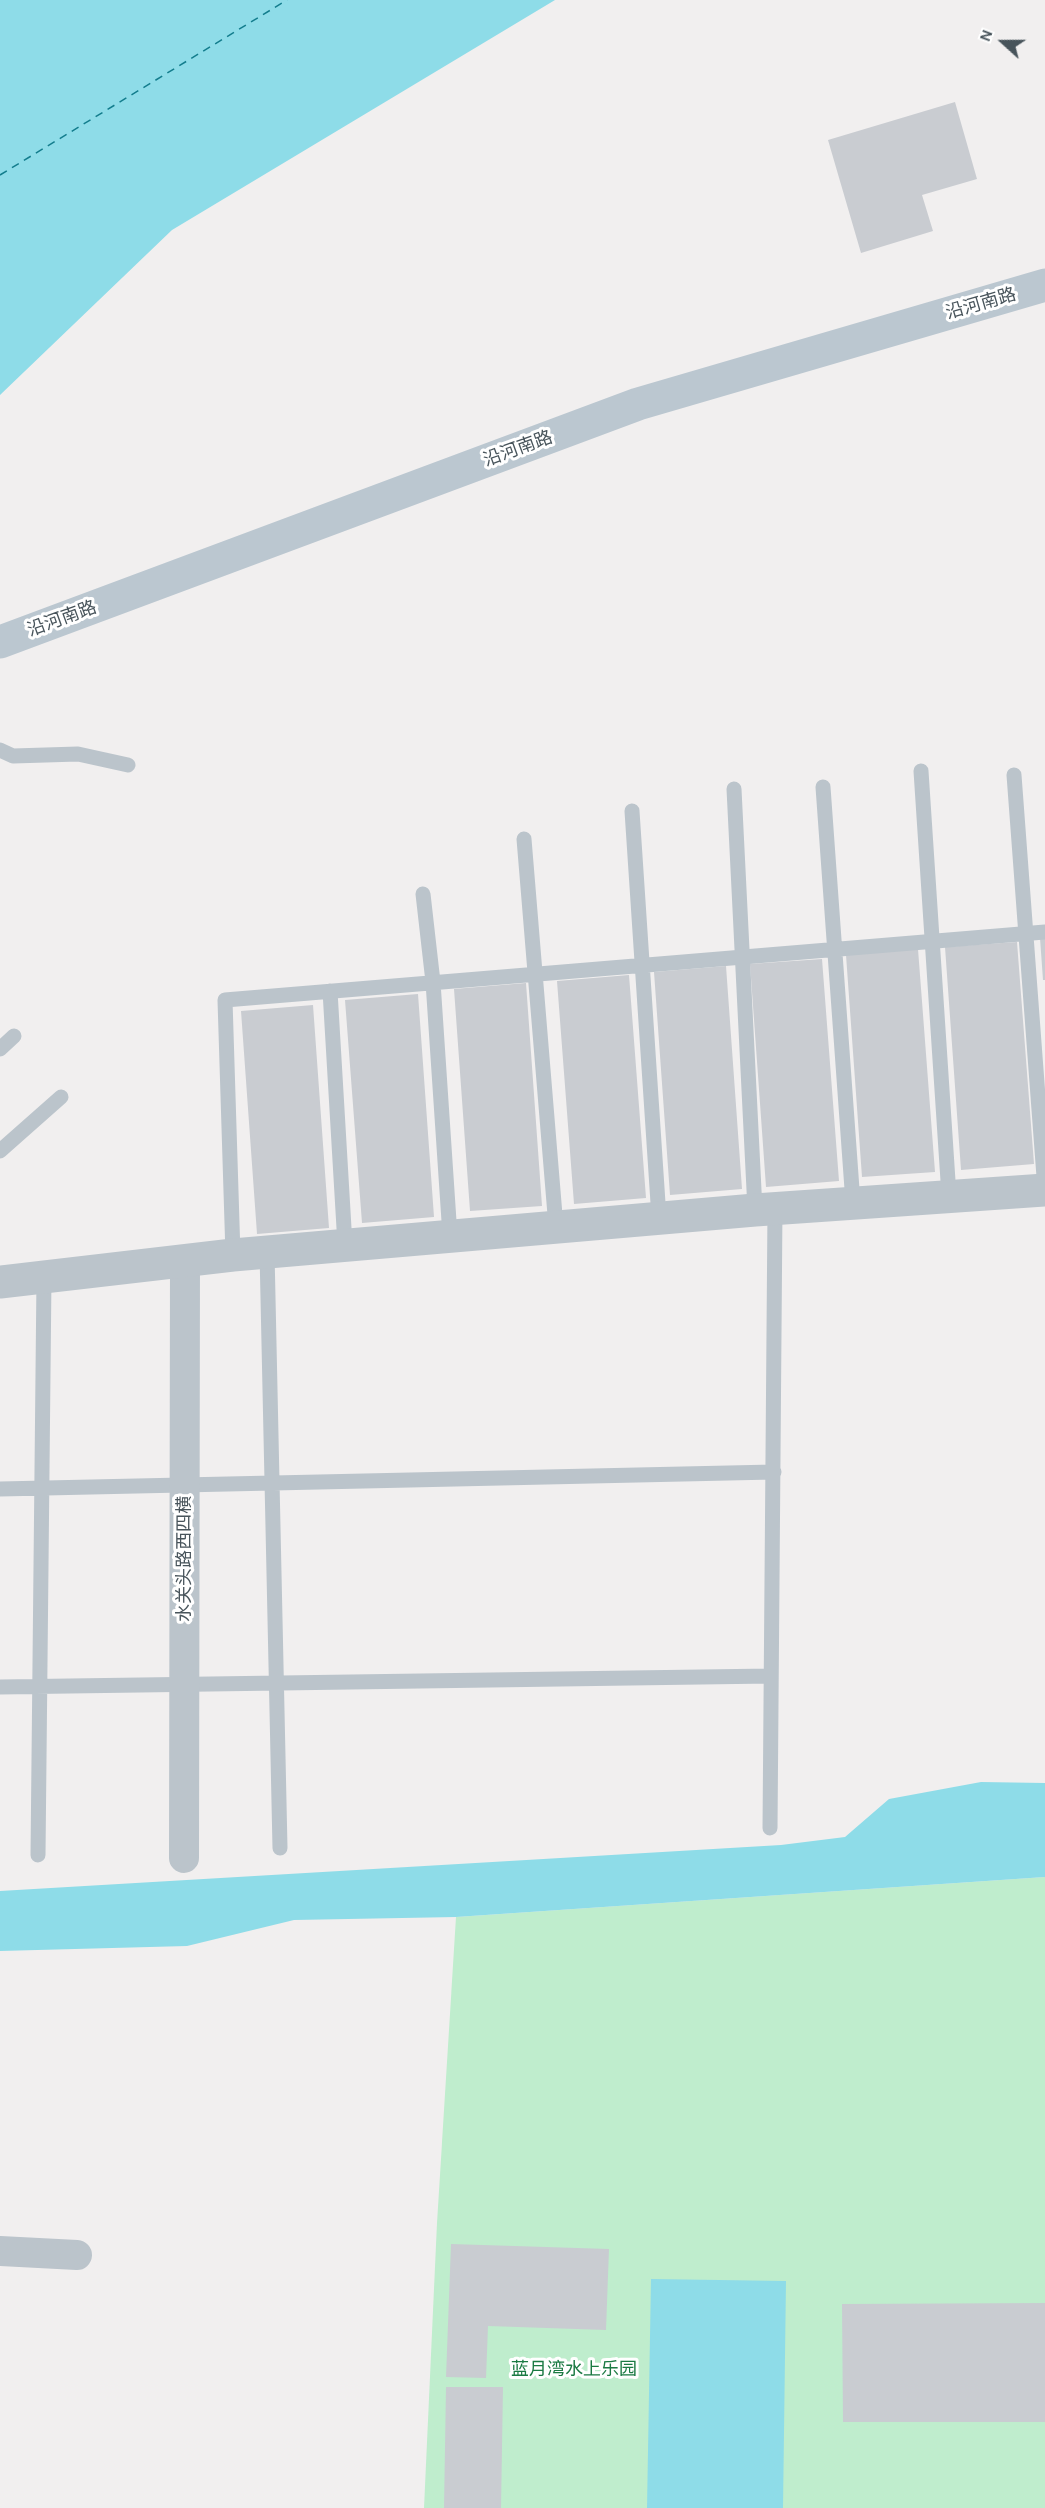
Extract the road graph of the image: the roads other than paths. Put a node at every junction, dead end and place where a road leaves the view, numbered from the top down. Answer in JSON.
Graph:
{"nodes":[{"id":1,"x":1045,"y":285,"type":"edge"},
{"id":2,"x":0,"y":642,"type":"edge"},
{"id":3,"x":0,"y":750,"type":"edge"},
{"id":4,"x":128,"y":765,"type":"dead end"},
{"id":5,"x":921,"y":771,"type":"dead end"},
{"id":6,"x":1014,"y":775,"type":"dead end"},
{"id":7,"x":823,"y":787,"type":"dead end"},
{"id":8,"x":734,"y":789,"type":"dead end"},
{"id":9,"x":632,"y":811,"type":"dead end"},
{"id":10,"x":524,"y":839,"type":"dead end"},
{"id":11,"x":423,"y":894,"type":"dead end"},
{"id":12,"x":1045,"y":932,"type":"edge"},
{"id":13,"x":1026,"y":934,"type":"junction"},
{"id":14,"x":932,"y":942,"type":"junction"},
{"id":15,"x":834,"y":951,"type":"junction"},
{"id":16,"x":743,"y":957,"type":"junction"},
{"id":17,"x":642,"y":965,"type":"junction"},
{"id":18,"x":535,"y":974,"type":"junction"},
{"id":19,"x":433,"y":982,"type":"junction"},
{"id":20,"x":330,"y":991,"type":"junction"},
{"id":21,"x":14,"y":1036,"type":"dead end"},
{"id":22,"x":0,"y":1049,"type":"edge"},
{"id":23,"x":61,"y":1097,"type":"dead end"},
{"id":24,"x":0,"y":1151,"type":"edge"},
{"id":25,"x":1045,"y":1190,"type":"edge"},
{"id":26,"x":949,"y":1196,"type":"junction"},
{"id":27,"x":853,"y":1203,"type":"junction"},
{"id":28,"x":765,"y":1209,"type":"junction"},
{"id":29,"x":659,"y":1218,"type":"junction"},
{"id":30,"x":556,"y":1227,"type":"junction"},
{"id":31,"x":450,"y":1236,"type":"junction"},
{"id":32,"x":345,"y":1245,"type":"junction"},
{"id":33,"x":267,"y":1252,"type":"junction"},
{"id":34,"x":233,"y":1255,"type":"junction"},
{"id":35,"x":184,"y":1260,"type":"junction"},
{"id":36,"x":44,"y":1277,"type":"junction"},
{"id":37,"x":0,"y":1282,"type":"edge"},
{"id":38,"x":774,"y":1473,"type":"junction"},
{"id":39,"x":272,"y":1483,"type":"junction"},
{"id":40,"x":185,"y":1484,"type":"junction"},
{"id":41,"x":42,"y":1488,"type":"junction"},
{"id":42,"x":0,"y":1489,"type":"edge"},
{"id":43,"x":771,"y":1676,"type":"junction"},
{"id":44,"x":276,"y":1683,"type":"junction"},
{"id":45,"x":185,"y":1684,"type":"junction"},
{"id":46,"x":0,"y":1687,"type":"edge"},
{"id":47,"x":39,"y":1687,"type":"junction"},
{"id":48,"x":770,"y":1828,"type":"dead end"},
{"id":49,"x":280,"y":1848,"type":"dead end"},
{"id":50,"x":38,"y":1855,"type":"dead end"},
{"id":51,"x":184,"y":1858,"type":"dead end"},
{"id":52,"x":0,"y":2251,"type":"edge"},
{"id":53,"x":77,"y":2255,"type":"dead end"}],
"edges":[{"from":1,"to":2,"type":"main road","name":"沿河南路"},
{"from":3,"to":4,"type":"lane"},
{"from":5,"to":14,"type":"lane"},
{"from":6,"to":13,"type":"lane"},
{"from":7,"to":15,"type":"lane"},
{"from":8,"to":16,"type":"lane"},
{"from":9,"to":17,"type":"lane"},
{"from":10,"to":18,"type":"lane"},
{"from":11,"to":19,"type":"lane"},
{"from":12,"to":13,"type":"lane"},
{"from":13,"to":14,"type":"lane"},
{"from":13,"to":25,"type":"lane"},
{"from":14,"to":15,"type":"lane"},
{"from":14,"to":26,"type":"lane"},
{"from":15,"to":16,"type":"lane"},
{"from":15,"to":27,"type":"lane"},
{"from":16,"to":17,"type":"lane"},
{"from":16,"to":28,"type":"lane"},
{"from":17,"to":18,"type":"lane"},
{"from":17,"to":29,"type":"lane"},
{"from":18,"to":19,"type":"lane"},
{"from":18,"to":30,"type":"lane"},
{"from":19,"to":20,"type":"lane"},
{"from":19,"to":31,"type":"lane"},
{"from":20,"to":32,"type":"lane"},
{"from":20,"to":34,"type":"lane"},
{"from":21,"to":22,"type":"lane"},
{"from":23,"to":24,"type":"lane"},
{"from":25,"to":26,"type":"street"},
{"from":26,"to":27,"type":"street"},
{"from":27,"to":28,"type":"street"},
{"from":28,"to":29,"type":"street"},
{"from":28,"to":38,"type":"lane"},
{"from":29,"to":30,"type":"street"},
{"from":30,"to":31,"type":"street"},
{"from":31,"to":32,"type":"street"},
{"from":32,"to":33,"type":"street"},
{"from":33,"to":34,"type":"street"},
{"from":33,"to":39,"type":"lane"},
{"from":34,"to":35,"type":"street"},
{"from":35,"to":36,"type":"street"},
{"from":35,"to":40,"type":"street","name":"水关头路西四横"},
{"from":36,"to":37,"type":"street"},
{"from":36,"to":41,"type":"lane"},
{"from":38,"to":39,"type":"lane"},
{"from":38,"to":43,"type":"lane"},
{"from":39,"to":40,"type":"lane"},
{"from":39,"to":44,"type":"lane"},
{"from":40,"to":41,"type":"lane"},
{"from":40,"to":45,"type":"street","name":"水关头路西四横"},
{"from":41,"to":42,"type":"lane"},
{"from":41,"to":47,"type":"lane"},
{"from":43,"to":44,"type":"lane"},
{"from":43,"to":48,"type":"lane"},
{"from":44,"to":45,"type":"lane"},
{"from":44,"to":49,"type":"lane"},
{"from":45,"to":47,"type":"lane"},
{"from":45,"to":51,"type":"street","name":"水关头路西四横"},
{"from":46,"to":47,"type":"lane"},
{"from":47,"to":50,"type":"lane"},
{"from":52,"to":53,"type":"street"}]}
